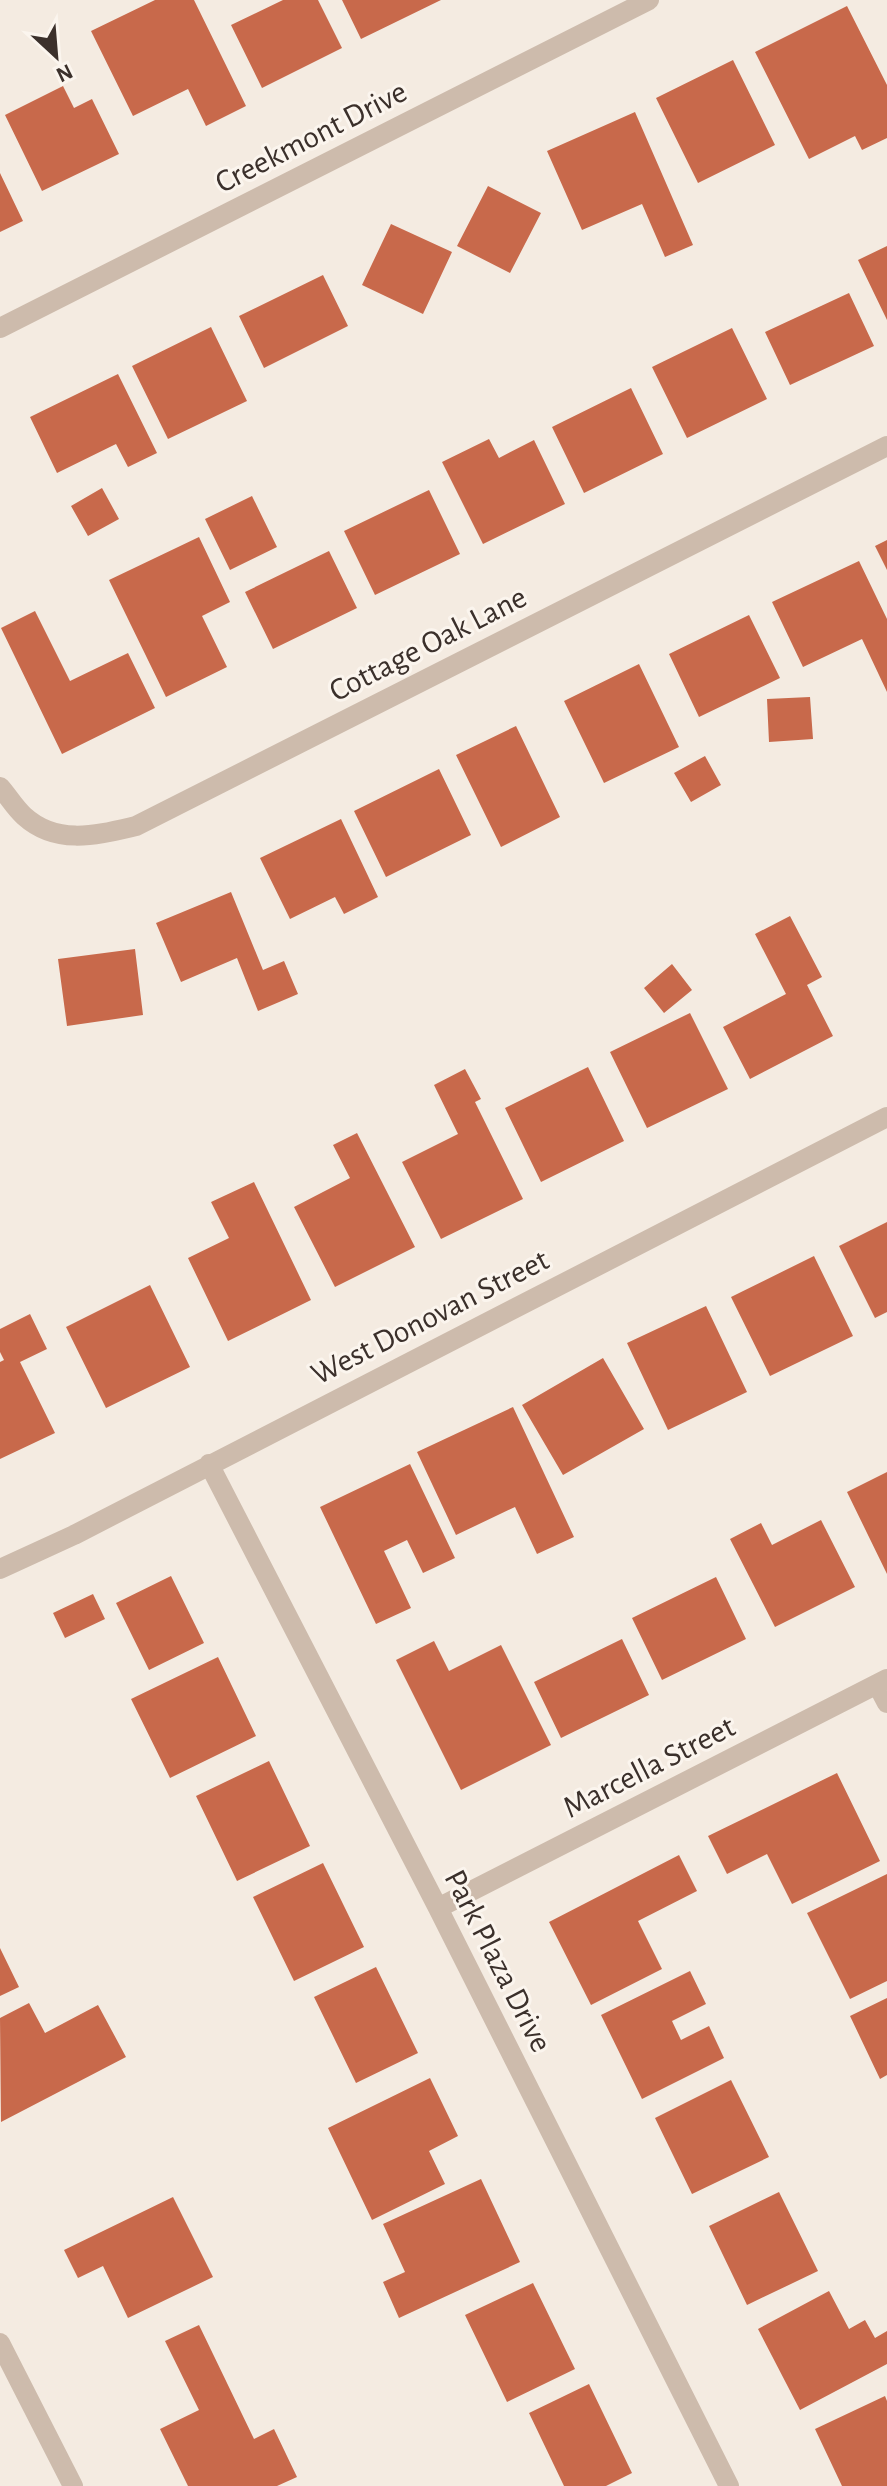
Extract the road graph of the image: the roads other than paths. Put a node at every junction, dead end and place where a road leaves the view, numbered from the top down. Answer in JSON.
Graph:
{"nodes":[{"id":1,"x":649,"y":0,"type":"edge"},
{"id":2,"x":0,"y":328,"type":"edge"},
{"id":3,"x":887,"y":446,"type":"edge"},
{"id":4,"x":0,"y":787,"type":"edge"},
{"id":5,"x":887,"y":1117,"type":"edge"},
{"id":6,"x":209,"y":1464,"type":"junction"},
{"id":7,"x":0,"y":1569,"type":"edge"},
{"id":8,"x":882,"y":1682,"type":"edge"},
{"id":9,"x":887,"y":1703,"type":"edge"},
{"id":10,"x":438,"y":1908,"type":"junction"},
{"id":11,"x":0,"y":2343,"type":"edge"},
{"id":12,"x":73,"y":2486,"type":"edge"},
{"id":13,"x":729,"y":2486,"type":"edge"}],
"edges":[{"from":1,"to":2,"type":"street","name":"Creekmont Drive"},
{"from":3,"to":4,"type":"street","name":"Cottage Oak Lane"},
{"from":5,"to":6,"type":"street","name":"West Donovan Street"},
{"from":6,"to":7,"type":"street","name":"West Donovan Street"},
{"from":6,"to":10,"type":"street","name":"Park Plaza Drive"},
{"from":8,"to":9,"type":"street"},
{"from":8,"to":10,"type":"street","name":"Marcella Street"},
{"from":10,"to":13,"type":"street","name":"Park Plaza Drive"},
{"from":11,"to":12,"type":"street"}]}
